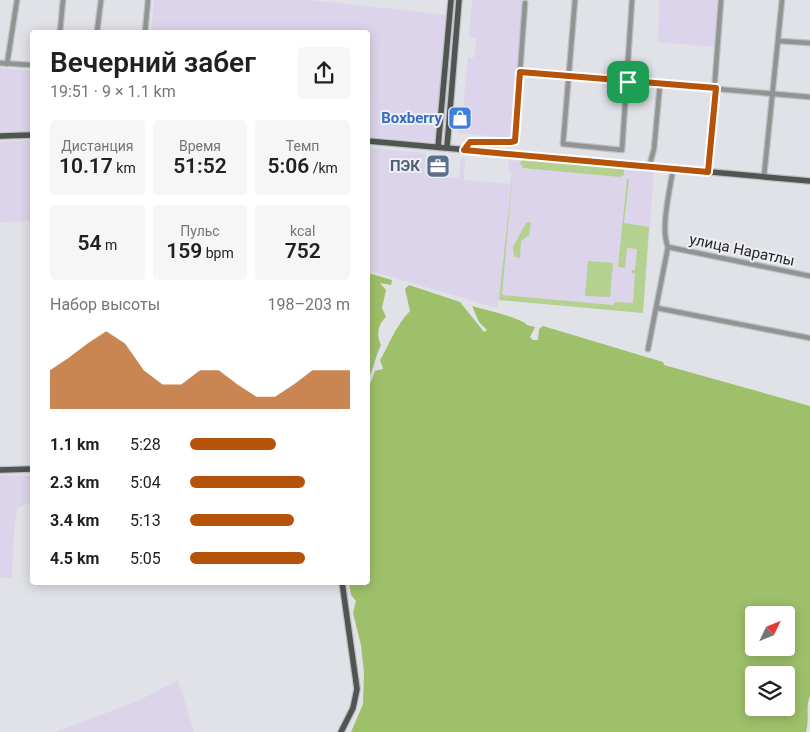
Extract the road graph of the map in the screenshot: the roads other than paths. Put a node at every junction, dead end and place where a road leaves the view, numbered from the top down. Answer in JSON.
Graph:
{"nodes":[{"id":1,"x":17,"y":0,"type":"edge"},
{"id":2,"x":63,"y":0,"type":"edge"},
{"id":3,"x":100,"y":0,"type":"edge"},
{"id":4,"x":148,"y":0,"type":"edge"},
{"id":5,"x":451,"y":0,"type":"edge"},
{"id":6,"x":459,"y":0,"type":"edge"},
{"id":7,"x":575,"y":0,"type":"edge"},
{"id":8,"x":632,"y":0,"type":"edge"},
{"id":9,"x":721,"y":0,"type":"edge"},
{"id":10,"x":782,"y":0,"type":"edge"},
{"id":11,"x":525,"y":3,"type":"dead end"},
{"id":12,"x":60,"y":30,"type":"edge"},
{"id":13,"x":97,"y":30,"type":"edge"},
{"id":14,"x":145,"y":30,"type":"edge"},
{"id":15,"x":779,"y":41,"type":"junction"},
{"id":16,"x":810,"y":43,"type":"edge"},
{"id":17,"x":0,"y":63,"type":"edge"},
{"id":18,"x":8,"y":64,"type":"junction"},
{"id":19,"x":30,"y":65,"type":"edge"},
{"id":20,"x":520,"y":72,"type":"junction"},
{"id":21,"x":568,"y":76,"type":"junction"},
{"id":22,"x":628,"y":82,"type":"junction"},
{"id":23,"x":660,"y":84,"type":"junction"},
{"id":24,"x":716,"y":88,"type":"junction"},
{"id":25,"x":774,"y":94,"type":"junction"},
{"id":26,"x":810,"y":97,"type":"edge"},
{"id":27,"x":30,"y":135,"type":"edge"},
{"id":28,"x":0,"y":136,"type":"edge"},
{"id":29,"x":370,"y":141,"type":"edge"},
{"id":30,"x":438,"y":147,"type":"junction"},
{"id":31,"x":446,"y":148,"type":"junction"},
{"id":32,"x":464,"y":150,"type":"junction"},
{"id":33,"x":649,"y":167,"type":"junction"},
{"id":34,"x":673,"y":169,"type":"junction"},
{"id":35,"x":708,"y":172,"type":"junction"},
{"id":36,"x":764,"y":176,"type":"junction"},
{"id":37,"x":810,"y":181,"type":"edge"},
{"id":38,"x":668,"y":248,"type":"junction"},
{"id":39,"x":810,"y":276,"type":"edge"},
{"id":40,"x":657,"y":308,"type":"junction"},
{"id":41,"x":810,"y":338,"type":"edge"},
{"id":42,"x":648,"y":349,"type":"dead end"},
{"id":43,"x":30,"y":469,"type":"edge"},
{"id":44,"x":0,"y":470,"type":"edge"},
{"id":45,"x":342,"y":585,"type":"edge"},
{"id":46,"x":341,"y":732,"type":"edge"}],
"edges":[{"from":1,"to":18,"type":"street"},
{"from":2,"to":12,"type":"street"},
{"from":3,"to":13,"type":"street"},
{"from":4,"to":14,"type":"street"},
{"from":5,"to":30,"type":"main road"},
{"from":6,"to":31,"type":"main road"},
{"from":7,"to":21,"type":"street"},
{"from":8,"to":22,"type":"street"},
{"from":9,"to":24,"type":"street"},
{"from":10,"to":15,"type":"street"},
{"from":11,"to":20,"type":"street"},
{"from":15,"to":16,"type":"street"},
{"from":15,"to":25,"type":"street"},
{"from":17,"to":18,"type":"street"},
{"from":18,"to":19,"type":"street"},
{"from":20,"to":21,"type":"street"},
{"from":20,"to":32,"type":"street"},
{"from":21,"to":22,"type":"street"},
{"from":21,"to":22,"type":"street"},
{"from":22,"to":23,"type":"street"},
{"from":23,"to":24,"type":"street"},
{"from":23,"to":33,"type":"street"},
{"from":24,"to":25,"type":"street"},
{"from":24,"to":35,"type":"street"},
{"from":25,"to":26,"type":"street"},
{"from":25,"to":36,"type":"street"},
{"from":27,"to":28,"type":"main road"},
{"from":29,"to":30,"type":"main road"},
{"from":30,"to":31,"type":"main road"},
{"from":31,"to":32,"type":"main road"},
{"from":32,"to":33,"type":"main road"},
{"from":33,"to":34,"type":"main road"},
{"from":34,"to":35,"type":"main road"},
{"from":34,"to":38,"type":"street"},
{"from":35,"to":36,"type":"main road"},
{"from":36,"to":37,"type":"main road"},
{"from":38,"to":39,"type":"street","name":"улица Наратлы"},
{"from":38,"to":40,"type":"street"},
{"from":40,"to":41,"type":"street"},
{"from":40,"to":42,"type":"street"},
{"from":43,"to":44,"type":"main road"},
{"from":45,"to":46,"type":"main road"}]}
